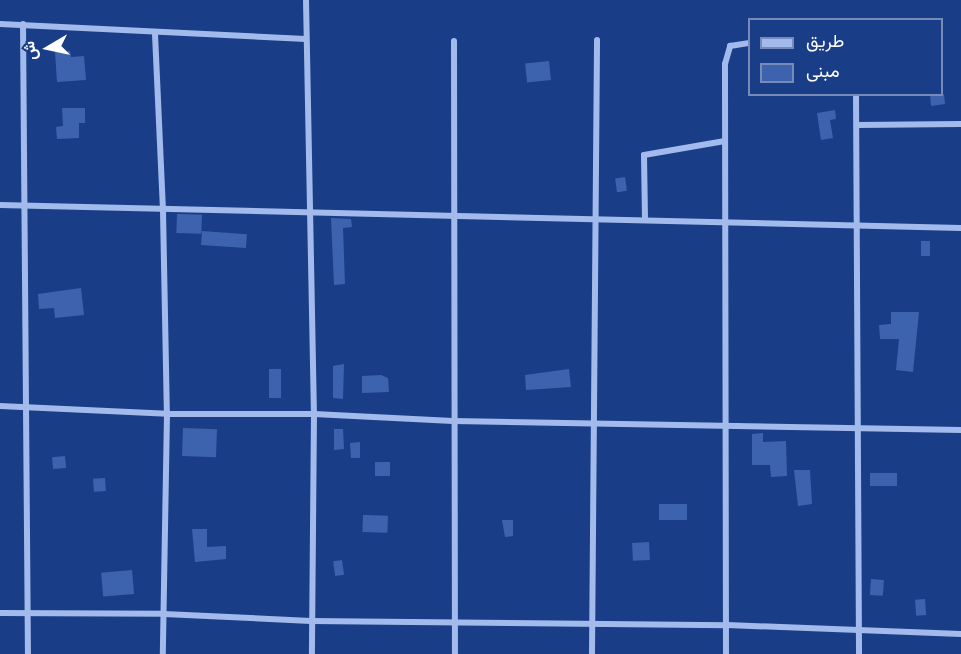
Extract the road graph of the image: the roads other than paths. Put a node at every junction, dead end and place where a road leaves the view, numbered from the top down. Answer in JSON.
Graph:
{"nodes":[{"id":1,"x":306,"y":0,"type":"edge"},
{"id":2,"x":0,"y":24,"type":"edge"},
{"id":3,"x":24,"y":24,"type":"junction"},
{"id":4,"x":155,"y":34,"type":"junction"},
{"id":5,"x":306,"y":39,"type":"junction"},
{"id":6,"x":597,"y":40,"type":"dead end"},
{"id":7,"x":454,"y":41,"type":"dead end"},
{"id":8,"x":748,"y":43,"type":"edge"},
{"id":9,"x":856,"y":96,"type":"edge"},
{"id":10,"x":961,"y":124,"type":"edge"},
{"id":11,"x":857,"y":125,"type":"junction"},
{"id":12,"x":725,"y":141,"type":"junction"},
{"id":13,"x":0,"y":205,"type":"edge"},
{"id":14,"x":25,"y":205,"type":"junction"},
{"id":15,"x":163,"y":211,"type":"junction"},
{"id":16,"x":307,"y":213,"type":"junction"},
{"id":17,"x":453,"y":214,"type":"junction"},
{"id":18,"x":593,"y":217,"type":"junction"},
{"id":19,"x":645,"y":219,"type":"junction"},
{"id":20,"x":724,"y":221,"type":"junction"},
{"id":21,"x":856,"y":226,"type":"junction"},
{"id":22,"x":961,"y":228,"type":"edge"},
{"id":23,"x":0,"y":406,"type":"edge"},
{"id":24,"x":28,"y":407,"type":"junction"},
{"id":25,"x":166,"y":414,"type":"junction"},
{"id":26,"x":314,"y":414,"type":"junction"},
{"id":27,"x":453,"y":421,"type":"junction"},
{"id":28,"x":592,"y":422,"type":"junction"},
{"id":29,"x":724,"y":424,"type":"junction"},
{"id":30,"x":857,"y":428,"type":"junction"},
{"id":31,"x":961,"y":430,"type":"edge"},
{"id":32,"x":0,"y":613,"type":"edge"},
{"id":33,"x":28,"y":613,"type":"junction"},
{"id":34,"x":164,"y":614,"type":"junction"},
{"id":35,"x":311,"y":621,"type":"junction"},
{"id":36,"x":454,"y":621,"type":"junction"},
{"id":37,"x":592,"y":624,"type":"junction"},
{"id":38,"x":727,"y":626,"type":"junction"},
{"id":39,"x":859,"y":630,"type":"junction"},
{"id":40,"x":961,"y":634,"type":"edge"},
{"id":41,"x":28,"y":654,"type":"edge"},
{"id":42,"x":163,"y":654,"type":"edge"},
{"id":43,"x":312,"y":654,"type":"edge"},
{"id":44,"x":455,"y":654,"type":"edge"},
{"id":45,"x":592,"y":654,"type":"edge"},
{"id":46,"x":726,"y":654,"type":"edge"},
{"id":47,"x":860,"y":654,"type":"edge"}],
"edges":[{"from":1,"to":5,"type":"street"},
{"from":2,"to":3,"type":"street"},
{"from":3,"to":4,"type":"street"},
{"from":3,"to":14,"type":"street"},
{"from":4,"to":5,"type":"street"},
{"from":4,"to":15,"type":"street"},
{"from":5,"to":16,"type":"street"},
{"from":6,"to":18,"type":"street"},
{"from":7,"to":17,"type":"street"},
{"from":8,"to":12,"type":"street"},
{"from":9,"to":11,"type":"street"},
{"from":10,"to":11,"type":"street"},
{"from":11,"to":21,"type":"street"},
{"from":12,"to":19,"type":"street"},
{"from":12,"to":20,"type":"street"},
{"from":13,"to":14,"type":"street"},
{"from":14,"to":15,"type":"street"},
{"from":14,"to":24,"type":"street"},
{"from":15,"to":16,"type":"street"},
{"from":15,"to":25,"type":"street"},
{"from":16,"to":17,"type":"street"},
{"from":16,"to":26,"type":"street"},
{"from":17,"to":18,"type":"street"},
{"from":17,"to":27,"type":"street"},
{"from":18,"to":19,"type":"street"},
{"from":18,"to":28,"type":"street"},
{"from":19,"to":20,"type":"street"},
{"from":20,"to":21,"type":"street"},
{"from":20,"to":29,"type":"street"},
{"from":21,"to":22,"type":"street"},
{"from":21,"to":30,"type":"street"},
{"from":23,"to":24,"type":"street"},
{"from":24,"to":25,"type":"street"},
{"from":24,"to":33,"type":"street"},
{"from":25,"to":26,"type":"street"},
{"from":25,"to":34,"type":"street"},
{"from":26,"to":27,"type":"street"},
{"from":26,"to":35,"type":"street"},
{"from":27,"to":28,"type":"street"},
{"from":27,"to":36,"type":"street"},
{"from":28,"to":29,"type":"street"},
{"from":28,"to":37,"type":"street"},
{"from":29,"to":30,"type":"street"},
{"from":29,"to":38,"type":"street"},
{"from":30,"to":31,"type":"street"},
{"from":30,"to":39,"type":"street"},
{"from":32,"to":33,"type":"street"},
{"from":33,"to":34,"type":"street"},
{"from":33,"to":41,"type":"street"},
{"from":34,"to":35,"type":"street"},
{"from":34,"to":42,"type":"street"},
{"from":35,"to":36,"type":"street"},
{"from":35,"to":43,"type":"street"},
{"from":36,"to":37,"type":"street"},
{"from":36,"to":44,"type":"street"},
{"from":37,"to":38,"type":"street"},
{"from":37,"to":45,"type":"street"},
{"from":38,"to":39,"type":"street"},
{"from":38,"to":46,"type":"street"},
{"from":39,"to":40,"type":"street"},
{"from":39,"to":47,"type":"street"}]}
